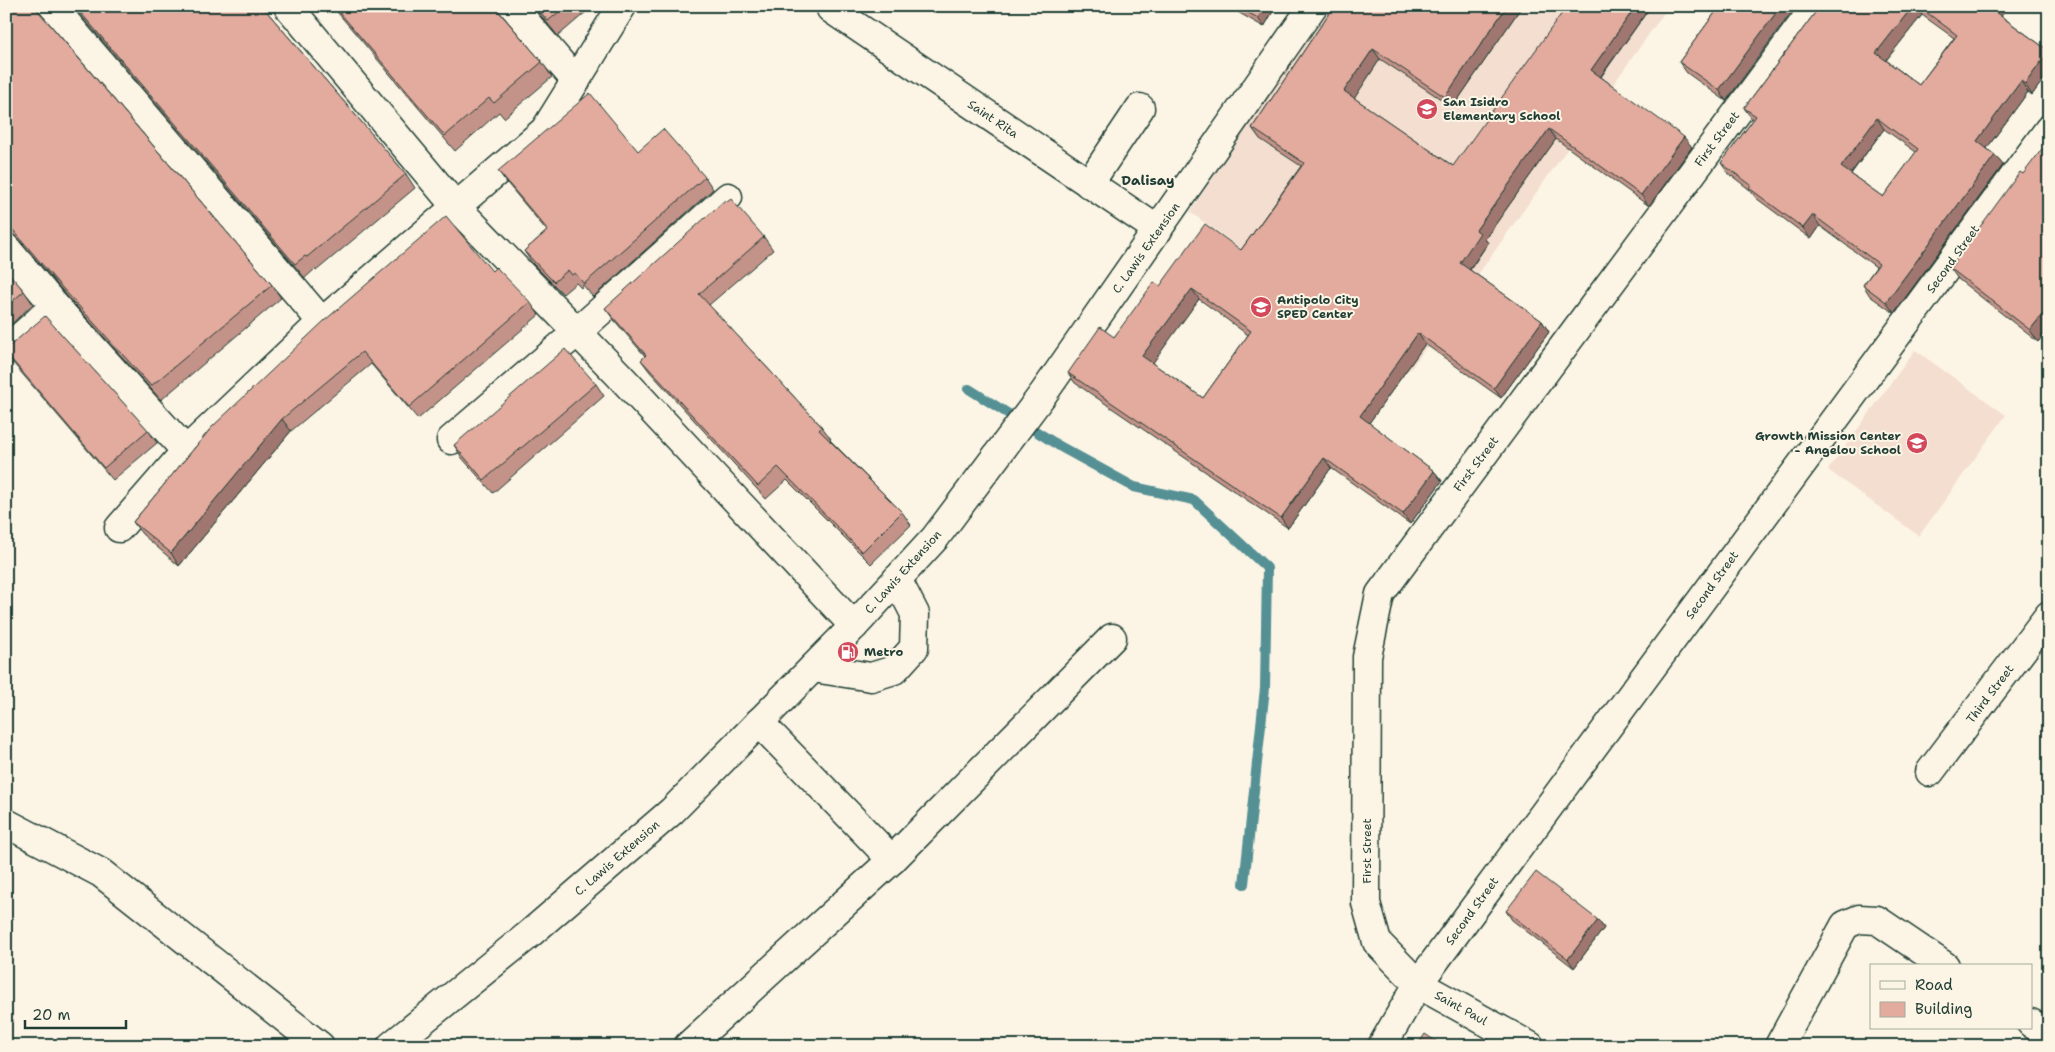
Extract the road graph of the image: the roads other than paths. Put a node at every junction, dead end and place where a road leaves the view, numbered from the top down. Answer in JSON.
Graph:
{"nodes":[{"id":1,"x":52,"y":6,"type":"edge"},
{"id":2,"x":288,"y":6,"type":"edge"},
{"id":3,"x":512,"y":6,"type":"edge"},
{"id":4,"x":622,"y":6,"type":"edge"},
{"id":5,"x":831,"y":6,"type":"edge"},
{"id":6,"x":1313,"y":6,"type":"edge"},
{"id":7,"x":1816,"y":6,"type":"edge"},
{"id":8,"x":576,"y":81,"type":"junction"},
{"id":9,"x":1140,"y":108,"type":"dead end"},
{"id":10,"x":2049,"y":129,"type":"edge"},
{"id":11,"x":1089,"y":184,"type":"junction"},
{"id":12,"x":728,"y":197,"type":"dead end"},
{"id":13,"x":456,"y":207,"type":"junction"},
{"id":14,"x":1158,"y":230,"type":"junction"},
{"id":15,"x":6,"y":248,"type":"edge"},
{"id":16,"x":55,"y":306,"type":"junction"},
{"id":17,"x":322,"y":322,"type":"junction"},
{"id":18,"x":577,"y":332,"type":"junction"},
{"id":19,"x":6,"y":350,"type":"edge"},
{"id":20,"x":451,"y":440,"type":"dead end"},
{"id":21,"x":186,"y":451,"type":"junction"},
{"id":22,"x":118,"y":528,"type":"dead end"},
{"id":23,"x":897,"y":579,"type":"junction"},
{"id":24,"x":2049,"y":615,"type":"edge"},
{"id":25,"x":854,"y":626,"type":"junction"},
{"id":26,"x":1112,"y":638,"type":"dead end"},
{"id":27,"x":813,"y":668,"type":"junction"},
{"id":28,"x":759,"y":722,"type":"junction"},
{"id":29,"x":1930,"y":772,"type":"dead end"},
{"id":30,"x":6,"y":823,"type":"edge"},
{"id":31,"x":892,"y":860,"type":"junction"},
{"id":32,"x":1942,"y":964,"type":"edge"},
{"id":33,"x":1418,"y":984,"type":"junction"},
{"id":34,"x":2032,"y":1024,"type":"edge"},
{"id":35,"x":2049,"y":1035,"type":"edge"},
{"id":36,"x":320,"y":1046,"type":"edge"},
{"id":37,"x":391,"y":1046,"type":"edge"},
{"id":38,"x":688,"y":1046,"type":"edge"},
{"id":39,"x":1382,"y":1046,"type":"edge"},
{"id":40,"x":1530,"y":1046,"type":"edge"},
{"id":41,"x":1779,"y":1046,"type":"edge"}],
"edges":[{"from":1,"to":17,"type":"street"},
{"from":2,"to":13,"type":"street"},
{"from":3,"to":8,"type":"street"},
{"from":4,"to":8,"type":"street"},
{"from":5,"to":11,"type":"street","name":"Saint Rita"},
{"from":6,"to":14,"type":"street","name":"C. Lawis Extension"},
{"from":7,"to":33,"type":"street","name":"First Street"},
{"from":8,"to":13,"type":"street"},
{"from":9,"to":11,"type":"street"},
{"from":10,"to":33,"type":"street","name":"Second Street"},
{"from":11,"to":14,"type":"street","name":"Saint Rita"},
{"from":12,"to":18,"type":"street"},
{"from":13,"to":17,"type":"street"},
{"from":13,"to":18,"type":"street"},
{"from":14,"to":23,"type":"street","name":"C. Lawis Extension"},
{"from":15,"to":16,"type":"street"},
{"from":16,"to":19,"type":"street"},
{"from":16,"to":21,"type":"street"},
{"from":17,"to":21,"type":"street"},
{"from":18,"to":20,"type":"street"},
{"from":18,"to":25,"type":"street"},
{"from":21,"to":22,"type":"street"},
{"from":23,"to":25,"type":"street","name":"C. Lawis Extension"},
{"from":23,"to":27,"type":"street"},
{"from":24,"to":29,"type":"street","name":"Third Street"},
{"from":25,"to":27,"type":"street","name":"C. Lawis Extension"},
{"from":26,"to":31,"type":"street"},
{"from":27,"to":28,"type":"street","name":"C. Lawis Extension"},
{"from":28,"to":31,"type":"street"},
{"from":28,"to":37,"type":"street","name":"C. Lawis Extension"},
{"from":30,"to":36,"type":"street"},
{"from":31,"to":38,"type":"street"},
{"from":32,"to":41,"type":"street"},
{"from":33,"to":39,"type":"street","name":"Second Street"},
{"from":33,"to":40,"type":"street","name":"Saint Paul"},
{"from":34,"to":35,"type":"street"}]}
